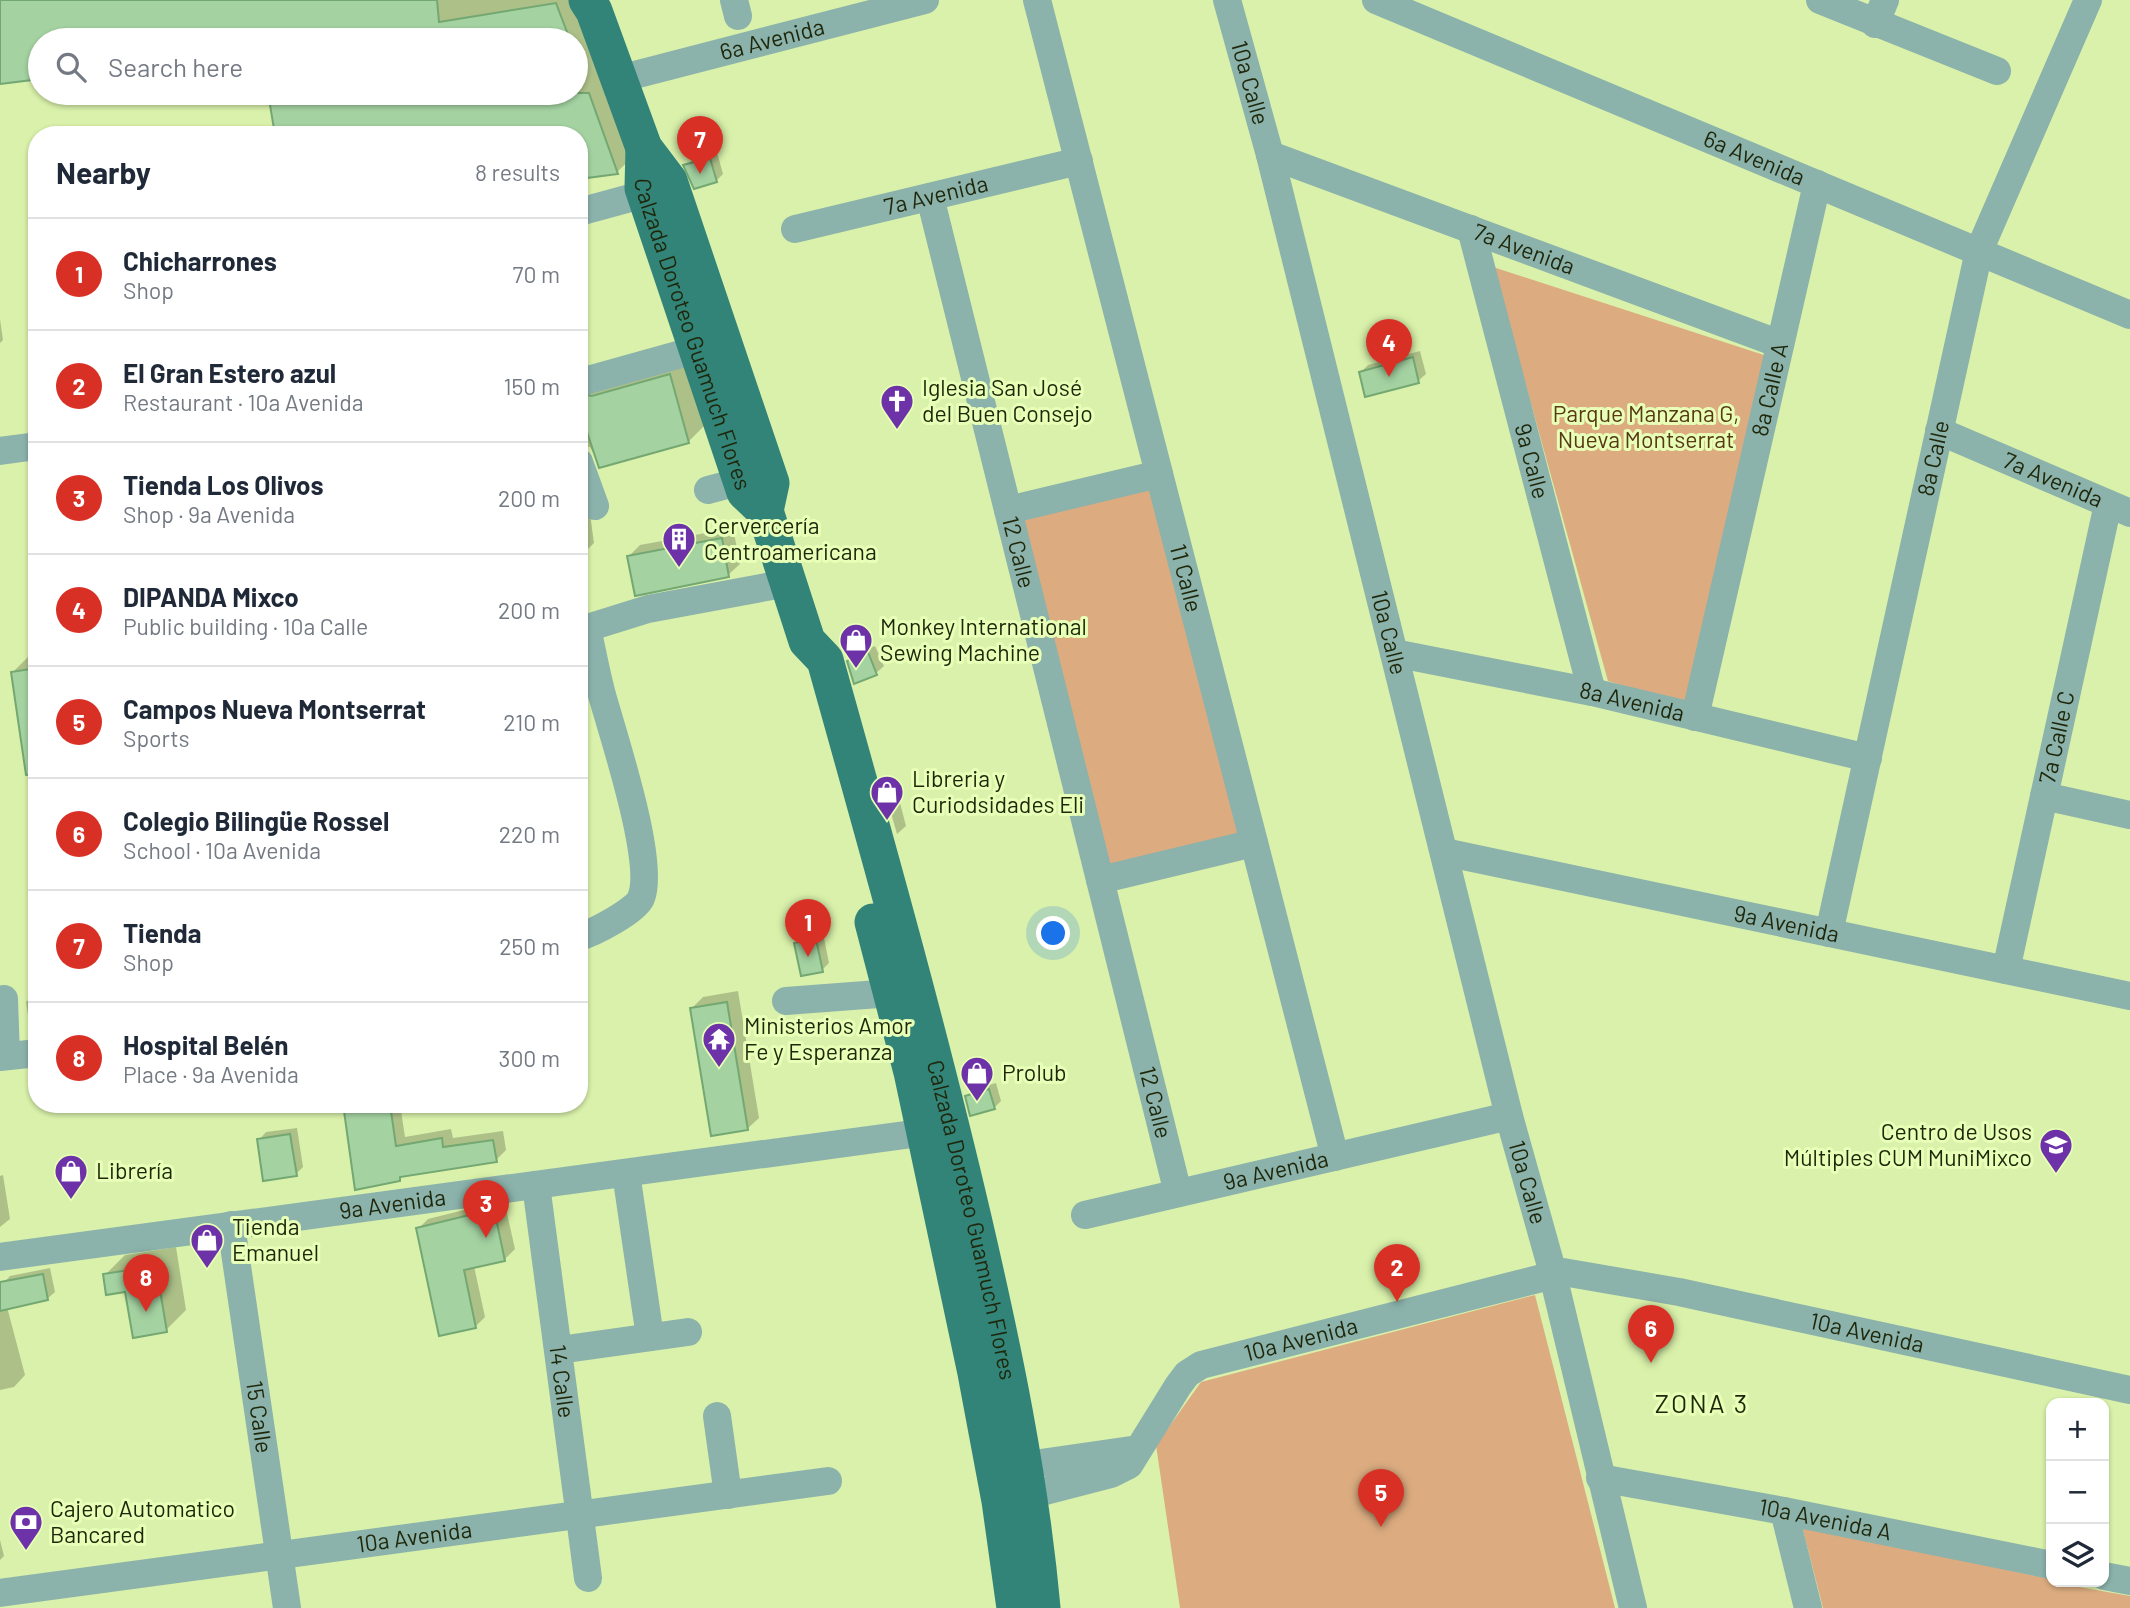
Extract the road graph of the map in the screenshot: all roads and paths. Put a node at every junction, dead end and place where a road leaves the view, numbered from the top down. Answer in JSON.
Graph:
{"nodes":[{"id":1,"x":925,"y":0,"type":"edge"},
{"id":2,"x":1037,"y":0,"type":"edge"},
{"id":3,"x":1227,"y":0,"type":"edge"},
{"id":4,"x":1376,"y":0,"type":"edge"},
{"id":5,"x":1820,"y":0,"type":"edge"},
{"id":6,"x":2088,"y":0,"type":"edge"},
{"id":7,"x":591,"y":4,"type":"edge"},
{"id":8,"x":1880,"y":12,"type":"edge"},
{"id":9,"x":1997,"y":71,"type":"dead end"},
{"id":10,"x":619,"y":79,"type":"junction"},
{"id":11,"x":644,"y":148,"type":"junction"},
{"id":12,"x":1270,"y":155,"type":"junction"},
{"id":13,"x":1079,"y":160,"type":"junction"},
{"id":14,"x":1817,"y":184,"type":"junction"},
{"id":15,"x":645,"y":194,"type":"junction"},
{"id":16,"x":930,"y":197,"type":"junction"},
{"id":17,"x":588,"y":210,"type":"edge"},
{"id":18,"x":794,"y":229,"type":"dead end"},
{"id":19,"x":1471,"y":229,"type":"junction"},
{"id":20,"x":1979,"y":251,"type":"junction"},
{"id":21,"x":2130,"y":315,"type":"edge"},
{"id":22,"x":1780,"y":344,"type":"junction"},
{"id":23,"x":699,"y":349,"type":"junction"},
{"id":24,"x":588,"y":380,"type":"dead end"},
{"id":25,"x":1939,"y":431,"type":"junction"},
{"id":26,"x":28,"y":447,"type":"edge"},
{"id":27,"x":0,"y":451,"type":"edge"},
{"id":28,"x":1159,"y":474,"type":"junction"},
{"id":29,"x":588,"y":487,"type":"edge"},
{"id":30,"x":595,"y":506,"type":"dead end"},
{"id":31,"x":2119,"y":508,"type":"edge"},
{"id":32,"x":1008,"y":510,"type":"junction"},
{"id":33,"x":765,"y":511,"type":"junction"},
{"id":34,"x":788,"y":583,"type":"junction"},
{"id":35,"x":588,"y":627,"type":"edge"},
{"id":36,"x":807,"y":641,"type":"junction"},
{"id":37,"x":588,"y":646,"type":"edge"},
{"id":38,"x":1394,"y":653,"type":"junction"},
{"id":39,"x":1592,"y":692,"type":"junction"},
{"id":40,"x":1695,"y":717,"type":"junction"},
{"id":41,"x":1868,"y":758,"type":"junction"},
{"id":42,"x":2044,"y":796,"type":"junction"},
{"id":43,"x":2130,"y":815,"type":"edge"},
{"id":44,"x":1254,"y":843,"type":"junction"},
{"id":45,"x":1444,"y":852,"type":"junction"},
{"id":46,"x":1100,"y":880,"type":"junction"},
{"id":47,"x":588,"y":932,"type":"edge"},
{"id":48,"x":1829,"y":933,"type":"junction"},
{"id":49,"x":2006,"y":970,"type":"junction"},
{"id":50,"x":892,"y":993,"type":"junction"},
{"id":51,"x":2130,"y":996,"type":"edge"},
{"id":52,"x":4,"y":999,"type":"dead end"},
{"id":53,"x":786,"y":1001,"type":"dead end"},
{"id":54,"x":28,"y":1053,"type":"edge"},
{"id":55,"x":3,"y":1057,"type":"edge"},
{"id":56,"x":1509,"y":1116,"type":"junction"},
{"id":57,"x":938,"y":1131,"type":"junction"},
{"id":58,"x":1335,"y":1157,"type":"junction"},
{"id":59,"x":626,"y":1173,"type":"junction"},
{"id":60,"x":536,"y":1185,"type":"junction"},
{"id":61,"x":1178,"y":1194,"type":"junction"},
{"id":62,"x":1085,"y":1215,"type":"dead end"},
{"id":63,"x":231,"y":1225,"type":"junction"},
{"id":64,"x":0,"y":1257,"type":"edge"},
{"id":65,"x":1555,"y":1277,"type":"junction"},
{"id":66,"x":688,"y":1332,"type":"dead end"},
{"id":67,"x":650,"y":1337,"type":"junction"},
{"id":68,"x":559,"y":1350,"type":"junction"},
{"id":69,"x":2130,"y":1390,"type":"edge"},
{"id":70,"x":717,"y":1416,"type":"dead end"},
{"id":71,"x":1600,"y":1478,"type":"junction"},
{"id":72,"x":828,"y":1481,"type":"dead end"},
{"id":73,"x":1012,"y":1483,"type":"junction"},
{"id":74,"x":728,"y":1495,"type":"junction"},
{"id":75,"x":1784,"y":1511,"type":"junction"},
{"id":76,"x":581,"y":1515,"type":"junction"},
{"id":77,"x":280,"y":1555,"type":"junction"},
{"id":78,"x":2046,"y":1564,"type":"edge"},
{"id":79,"x":2109,"y":1577,"type":"edge"},
{"id":80,"x":588,"y":1578,"type":"dead end"},
{"id":81,"x":2130,"y":1581,"type":"edge"},
{"id":82,"x":0,"y":1593,"type":"edge"},
{"id":83,"x":287,"y":1608,"type":"edge"},
{"id":84,"x":1015,"y":1608,"type":"edge"},
{"id":85,"x":1042,"y":1608,"type":"edge"},
{"id":86,"x":1633,"y":1608,"type":"edge"},
{"id":87,"x":1808,"y":1608,"type":"edge"}],
"edges":[{"from":1,"to":10,"type":"street","name":"6a Avenida"},
{"from":2,"to":13,"type":"street","name":"11 Calle"},
{"from":3,"to":12,"type":"street","name":"10a Calle"},
{"from":4,"to":14,"type":"street","name":"6a Avenida"},
{"from":5,"to":8,"type":"street"},
{"from":6,"to":20,"type":"street","name":"8a Calle"},
{"from":7,"to":10,"type":"main road","name":"Calzada Doroteo Guamuch Flores"},
{"from":8,"to":9,"type":"street"},
{"from":10,"to":11,"type":"main road","name":"Calzada Doroteo Guamuch Flores"},
{"from":11,"to":15,"type":"main road","name":"Calzada Doroteo Guamuch Flores"},
{"from":11,"to":33,"type":"main road","name":"Calzada Doroteo Guamuch Flores"},
{"from":12,"to":19,"type":"street","name":"7a Avenida"},
{"from":12,"to":38,"type":"street","name":"10a Calle"},
{"from":13,"to":16,"type":"street","name":"7a Avenida"},
{"from":13,"to":28,"type":"street","name":"11 Calle"},
{"from":14,"to":20,"type":"street","name":"6a Avenida"},
{"from":14,"to":22,"type":"street","name":"8a Calle A"},
{"from":15,"to":17,"type":"street"},
{"from":15,"to":23,"type":"main road","name":"Calzada Doroteo Guamuch Flores"},
{"from":16,"to":18,"type":"street","name":"7a Avenida"},
{"from":16,"to":32,"type":"street","name":"12 Calle"},
{"from":19,"to":22,"type":"street","name":"7a Avenida"},
{"from":19,"to":39,"type":"street","name":"9a Calle"},
{"from":20,"to":21,"type":"street","name":"6a Avenida"},
{"from":20,"to":25,"type":"street","name":"8a Calle"},
{"from":22,"to":40,"type":"street","name":"8a Calle A"},
{"from":23,"to":24,"type":"street"},
{"from":23,"to":33,"type":"main road","name":"Calzada Doroteo Guamuch Flores"},
{"from":25,"to":31,"type":"street","name":"7a Avenida"},
{"from":25,"to":41,"type":"street","name":"8a Calle"},
{"from":26,"to":27,"type":"street"},
{"from":28,"to":32,"type":"street"},
{"from":28,"to":44,"type":"street","name":"11 Calle"},
{"from":29,"to":30,"type":"street"},
{"from":31,"to":42,"type":"street","name":"7a Calle C"},
{"from":32,"to":46,"type":"street","name":"12 Calle"},
{"from":33,"to":34,"type":"main road","name":"Calzada Doroteo Guamuch Flores"},
{"from":34,"to":35,"type":"street"},
{"from":34,"to":36,"type":"main road","name":"Calzada Doroteo Guamuch Flores"},
{"from":36,"to":50,"type":"main road","name":"Calzada Doroteo Guamuch Flores"},
{"from":36,"to":57,"type":"main road","name":"Calzada Doroteo Guamuch Flores"},
{"from":37,"to":47,"type":"street"},
{"from":38,"to":39,"type":"street","name":"8a Avenida"},
{"from":38,"to":45,"type":"street","name":"10a Calle"},
{"from":39,"to":40,"type":"street","name":"8a Avenida"},
{"from":40,"to":41,"type":"street","name":"8a Avenida"},
{"from":41,"to":48,"type":"street","name":"8a Calle"},
{"from":42,"to":43,"type":"street"},
{"from":42,"to":49,"type":"street","name":"7a Calle C"},
{"from":44,"to":46,"type":"street"},
{"from":44,"to":58,"type":"street","name":"11 Calle"},
{"from":45,"to":48,"type":"street","name":"9a Avenida"},
{"from":45,"to":56,"type":"street","name":"10a Calle"},
{"from":46,"to":61,"type":"street","name":"12 Calle"},
{"from":48,"to":49,"type":"street","name":"9a Avenida"},
{"from":49,"to":51,"type":"street","name":"9a Avenida"},
{"from":50,"to":53,"type":"street"},
{"from":50,"to":57,"type":"main road","name":"Calzada Doroteo Guamuch Flores"},
{"from":52,"to":55,"type":"street"},
{"from":54,"to":55,"type":"street"},
{"from":56,"to":58,"type":"street","name":"9a Avenida"},
{"from":56,"to":65,"type":"street","name":"10a Calle"},
{"from":57,"to":59,"type":"street","name":"9a Avenida"},
{"from":57,"to":73,"type":"main road","name":"Calzada Doroteo Guamuch Flores"},
{"from":58,"to":61,"type":"street","name":"9a Avenida"},
{"from":59,"to":60,"type":"street","name":"9a Avenida"},
{"from":59,"to":67,"type":"street"},
{"from":60,"to":63,"type":"street","name":"9a Avenida"},
{"from":60,"to":68,"type":"street","name":"14 Calle"},
{"from":61,"to":62,"type":"street","name":"9a Avenida"},
{"from":63,"to":64,"type":"street","name":"9a Avenida"},
{"from":63,"to":77,"type":"street","name":"15 Calle"},
{"from":65,"to":69,"type":"street","name":"10a Avenida"},
{"from":65,"to":71,"type":"street","name":"10a Calle"},
{"from":65,"to":73,"type":"street","name":"10a Avenida"},
{"from":66,"to":67,"type":"street"},
{"from":67,"to":68,"type":"street"},
{"from":68,"to":76,"type":"street","name":"14 Calle"},
{"from":70,"to":74,"type":"street"},
{"from":71,"to":75,"type":"street","name":"10a Avenida A"},
{"from":71,"to":86,"type":"street","name":"10a Calle"},
{"from":72,"to":74,"type":"street","name":"10a Avenida"},
{"from":73,"to":84,"type":"main road","name":"Calzada Doroteo Guamuch Flores"},
{"from":73,"to":85,"type":"main road","name":"Calzada Doroteo Guamuch Flores"},
{"from":74,"to":76,"type":"street","name":"10a Avenida"},
{"from":75,"to":78,"type":"street","name":"10a Avenida A"},
{"from":75,"to":87,"type":"street"},
{"from":76,"to":77,"type":"street","name":"10a Avenida"},
{"from":76,"to":80,"type":"street","name":"14 Calle"},
{"from":77,"to":82,"type":"street","name":"10a Avenida"},
{"from":77,"to":83,"type":"street","name":"15 Calle"},
{"from":79,"to":81,"type":"street"}]}
